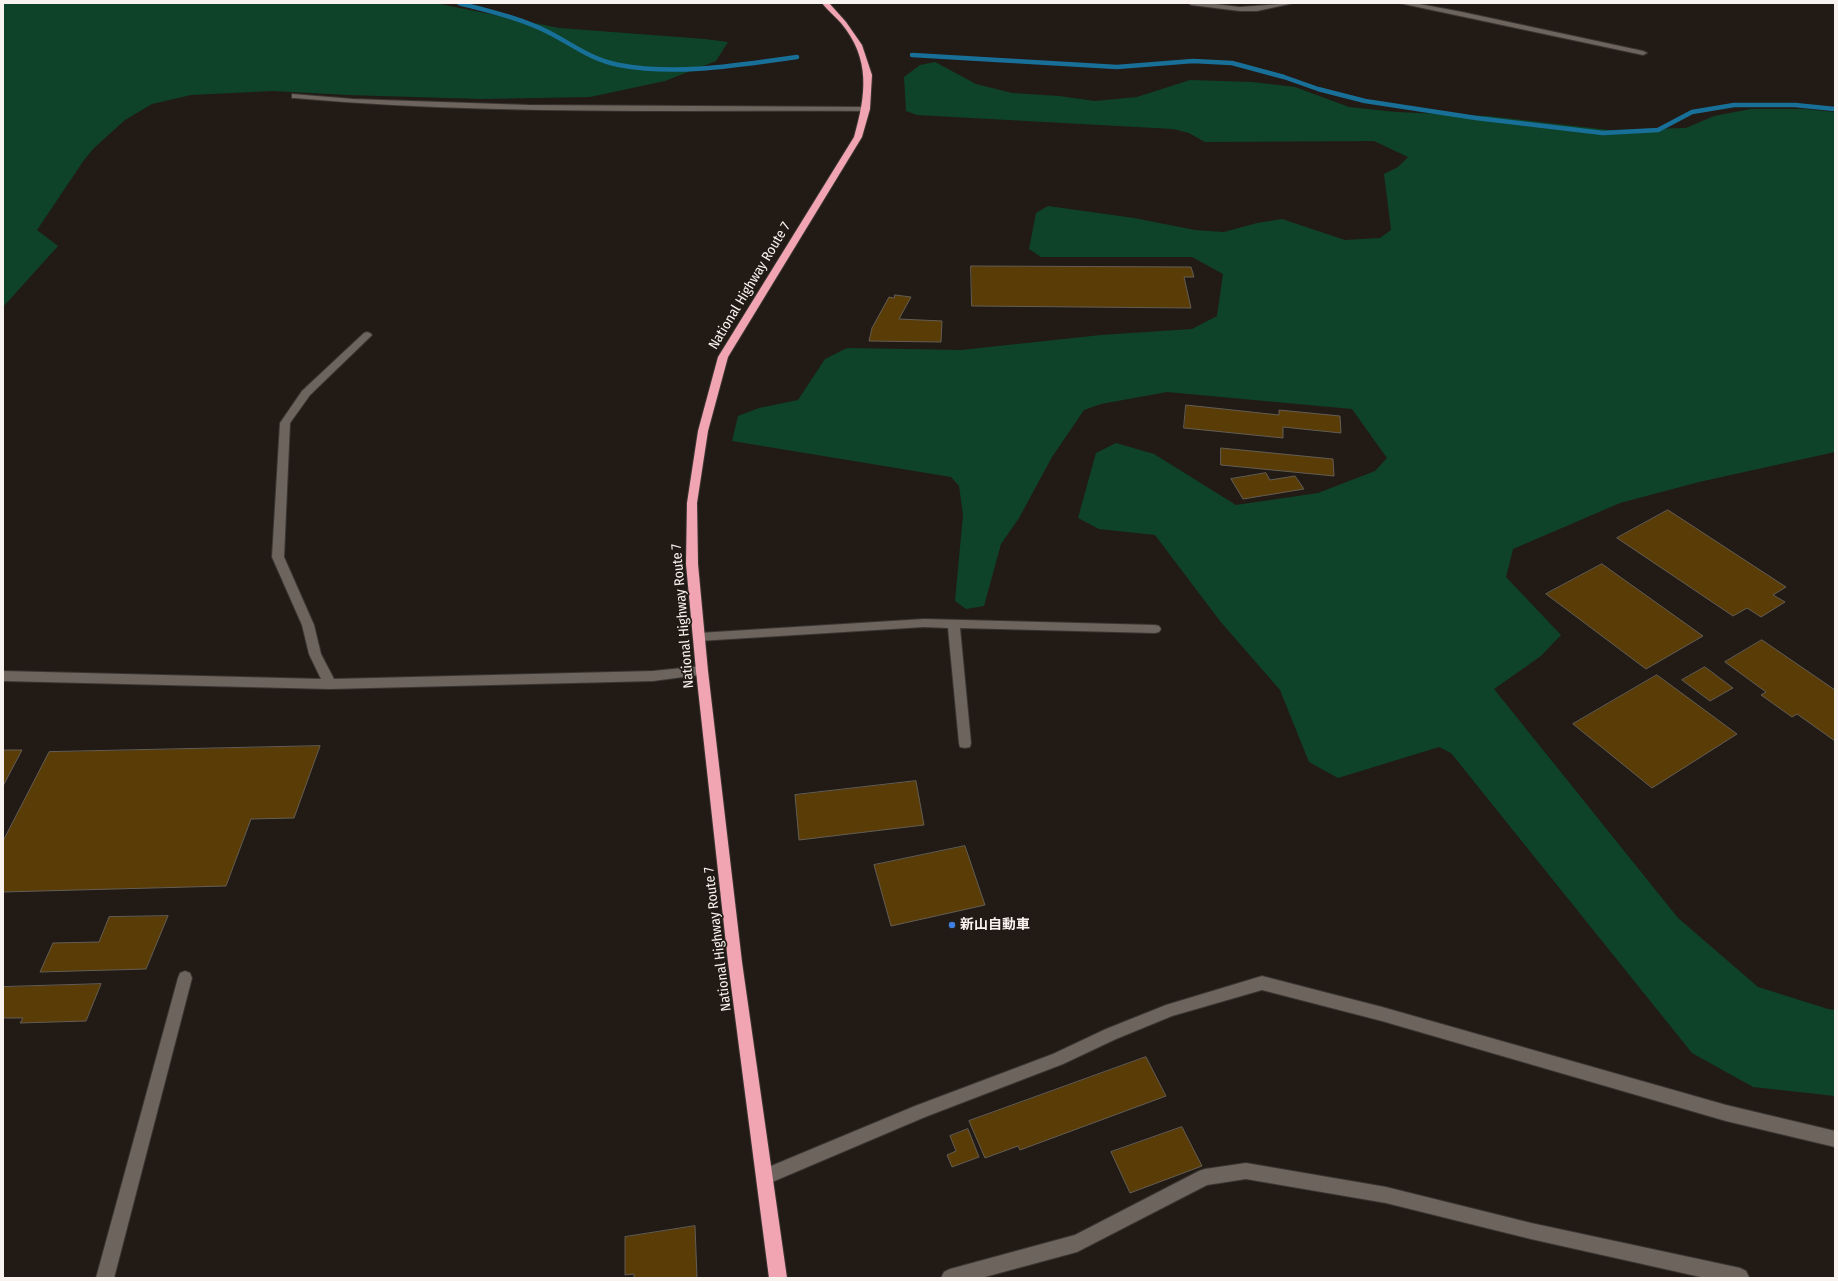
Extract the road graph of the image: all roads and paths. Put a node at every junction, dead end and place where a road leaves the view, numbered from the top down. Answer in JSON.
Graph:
{"nodes":[{"id":1,"x":825,"y":3,"type":"edge"},
{"id":2,"x":1191,"y":3,"type":"edge"},
{"id":3,"x":1291,"y":3,"type":"edge"},
{"id":4,"x":1402,"y":3,"type":"edge"},
{"id":5,"x":1642,"y":53,"type":"dead end"},
{"id":6,"x":296,"y":96,"type":"dead end"},
{"id":7,"x":866,"y":109,"type":"junction"},
{"id":8,"x":367,"y":335,"type":"dead end"},
{"id":9,"x":954,"y":624,"type":"junction"},
{"id":10,"x":1156,"y":629,"type":"dead end"},
{"id":11,"x":699,"y":637,"type":"junction"},
{"id":12,"x":702,"y":671,"type":"junction"},
{"id":13,"x":3,"y":676,"type":"edge"},
{"id":14,"x":330,"y":684,"type":"junction"},
{"id":15,"x":965,"y":743,"type":"dead end"},
{"id":16,"x":185,"y":978,"type":"dead end"},
{"id":17,"x":1835,"y":1139,"type":"edge"},
{"id":18,"x":765,"y":1177,"type":"junction"},
{"id":19,"x":1740,"y":1277,"type":"edge"},
{"id":20,"x":105,"y":1278,"type":"edge"},
{"id":21,"x":778,"y":1278,"type":"edge"},
{"id":22,"x":950,"y":1278,"type":"edge"}],
"edges":[{"from":1,"to":7,"type":"highway","name":"National Highway Route 7"},
{"from":2,"to":3,"type":"street"},
{"from":4,"to":5,"type":"street"},
{"from":6,"to":7,"type":"street"},
{"from":7,"to":11,"type":"highway","name":"National Highway Route 7"},
{"from":8,"to":14,"type":"street"},
{"from":9,"to":10,"type":"street"},
{"from":9,"to":11,"type":"street"},
{"from":9,"to":15,"type":"street"},
{"from":11,"to":12,"type":"highway","name":"National Highway Route 7"},
{"from":12,"to":14,"type":"street"},
{"from":12,"to":18,"type":"highway","name":"National Highway Route 7"},
{"from":13,"to":14,"type":"street"},
{"from":16,"to":20,"type":"street"},
{"from":17,"to":18,"type":"street"},
{"from":18,"to":21,"type":"highway","name":"National Highway Route 7"},
{"from":19,"to":22,"type":"street"}]}
